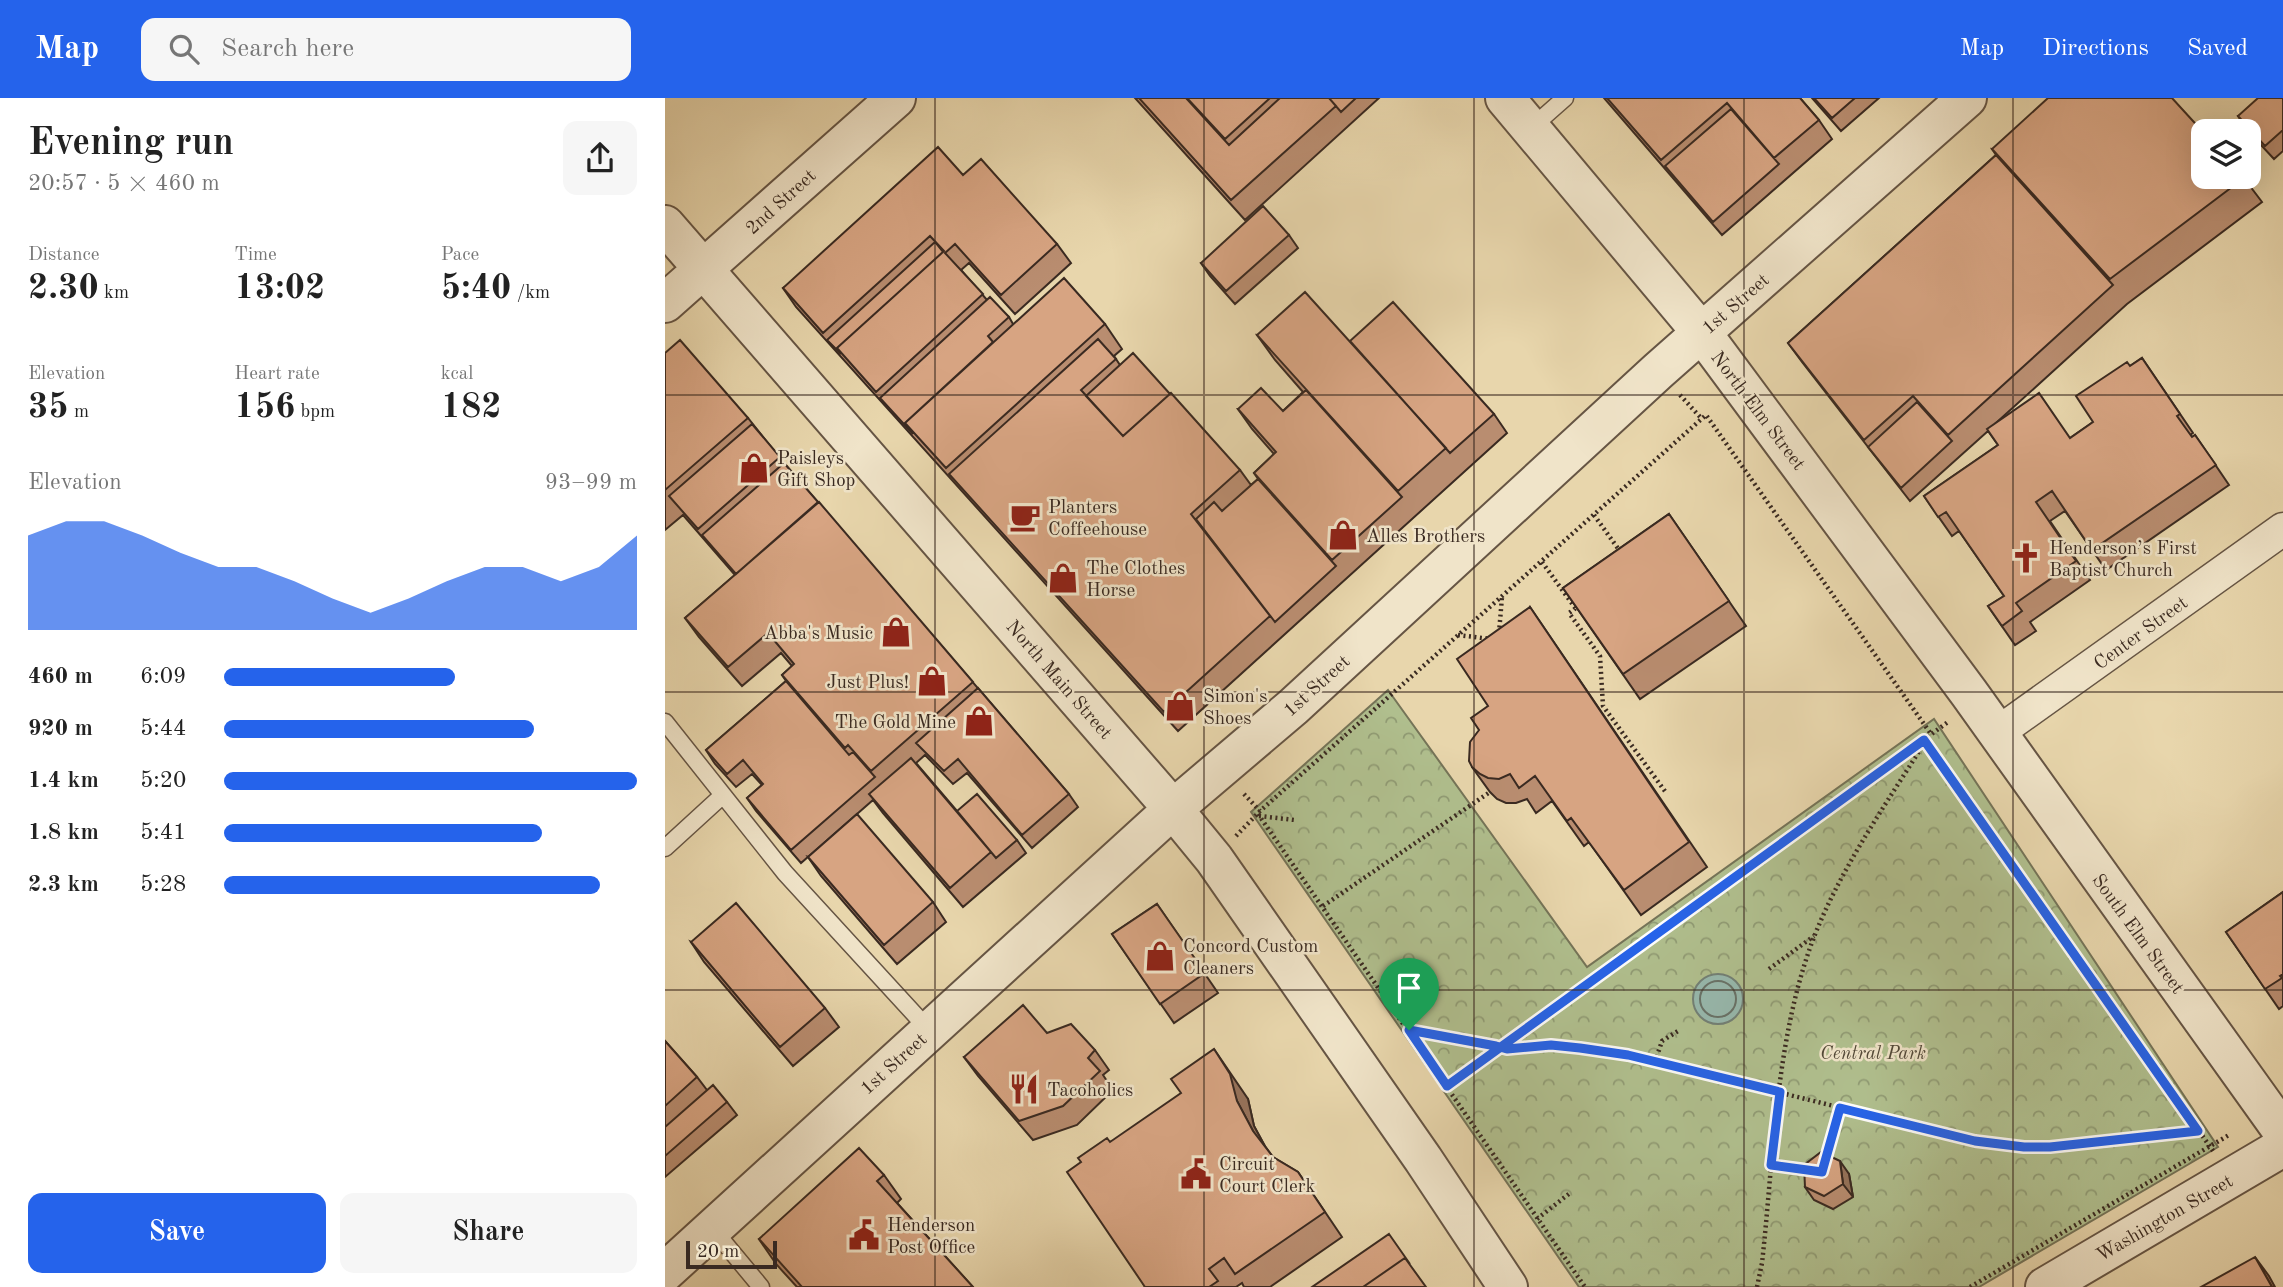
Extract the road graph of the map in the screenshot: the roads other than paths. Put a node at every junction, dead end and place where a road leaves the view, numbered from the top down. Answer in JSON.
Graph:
{"nodes":[{"id":1,"x":896,"y":98,"type":"edge"},
{"id":2,"x":1505,"y":98,"type":"edge"},
{"id":3,"x":1565,"y":98,"type":"edge"},
{"id":4,"x":1968,"y":98,"type":"edge"},
{"id":5,"x":1531,"y":128,"type":"junction"},
{"id":6,"x":665,"y":225,"type":"edge"},
{"id":7,"x":703,"y":269,"type":"junction"},
{"id":8,"x":665,"y":303,"type":"edge"},
{"id":9,"x":1702,"y":333,"type":"junction"},
{"id":10,"x":2283,"y":529,"type":"edge"},
{"id":11,"x":665,"y":722,"type":"edge"},
{"id":12,"x":1996,"y":734,"type":"junction"},
{"id":13,"x":723,"y":795,"type":"junction"},
{"id":14,"x":1173,"y":809,"type":"junction"},
{"id":15,"x":665,"y":848,"type":"edge"},
{"id":16,"x":929,"y":1030,"type":"junction"},
{"id":17,"x":2283,"y":1132,"type":"edge"},
{"id":18,"x":2283,"y":1147,"type":"edge"},
{"id":19,"x":712,"y":1228,"type":"junction"},
{"id":20,"x":665,"y":1272,"type":"edge"},
{"id":21,"x":761,"y":1287,"type":"edge"},
{"id":22,"x":1508,"y":1287,"type":"edge"},
{"id":23,"x":2045,"y":1287,"type":"edge"}],
"edges":[{"from":1,"to":7,"type":"street","name":"2nd Street"},
{"from":2,"to":5,"type":"street","name":"North Elm Street"},
{"from":3,"to":5,"type":"lane"},
{"from":4,"to":9,"type":"street","name":"1st Street"},
{"from":5,"to":9,"type":"street","name":"North Elm Street"},
{"from":6,"to":7,"type":"street","name":"North Main Street"},
{"from":7,"to":8,"type":"street","name":"2nd Street"},
{"from":7,"to":14,"type":"street","name":"North Main Street"},
{"from":9,"to":12,"type":"street","name":"North Elm Street"},
{"from":9,"to":14,"type":"street","name":"1st Street"},
{"from":10,"to":12,"type":"street","name":"Center Street"},
{"from":11,"to":13,"type":"lane"},
{"from":12,"to":17,"type":"street","name":"South Elm Street"},
{"from":13,"to":15,"type":"lane"},
{"from":13,"to":16,"type":"lane"},
{"from":14,"to":16,"type":"street","name":"1st Street"},
{"from":14,"to":22,"type":"street","name":"North Main Street"},
{"from":16,"to":19,"type":"street","name":"1st Street"},
{"from":18,"to":23,"type":"street","name":"Washington Street"},
{"from":19,"to":20,"type":"street","name":"1st Street"},
{"from":19,"to":21,"type":"lane"}]}
